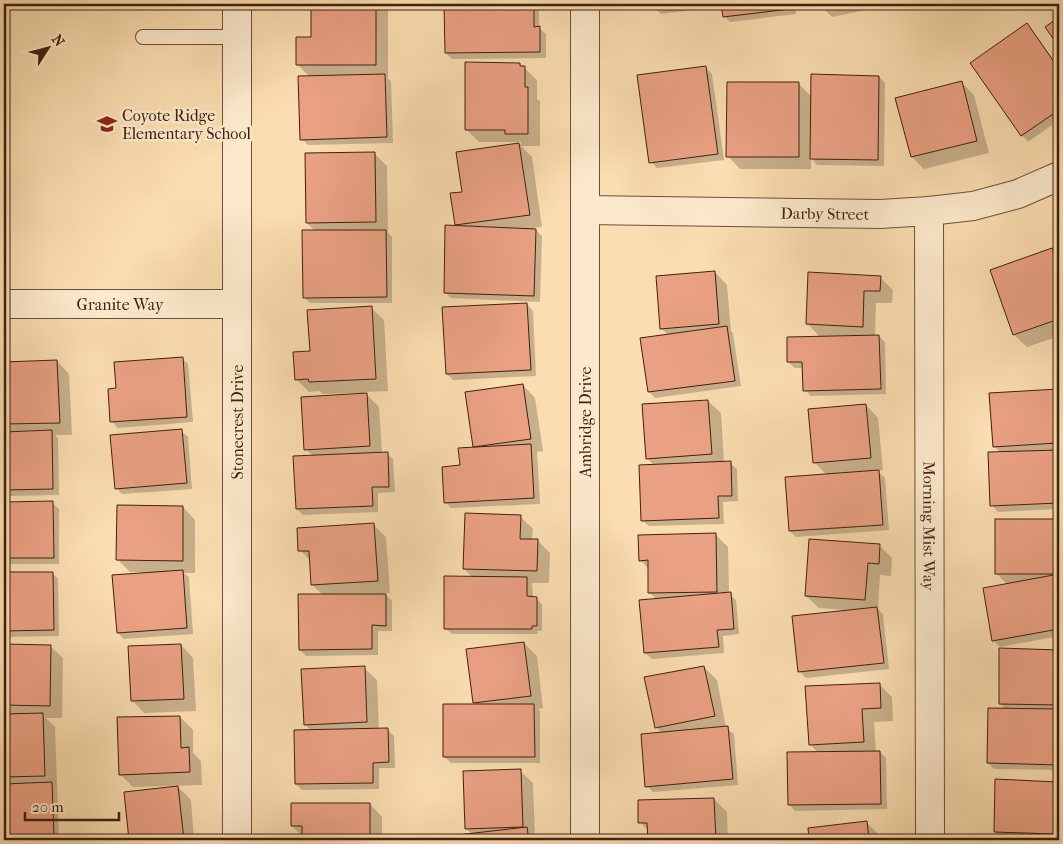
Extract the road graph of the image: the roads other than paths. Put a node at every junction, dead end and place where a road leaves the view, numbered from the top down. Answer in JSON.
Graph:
{"nodes":[{"id":1,"x":237,"y":4,"type":"edge"},
{"id":2,"x":585,"y":4,"type":"edge"},
{"id":3,"x":143,"y":37,"type":"dead end"},
{"id":4,"x":237,"y":37,"type":"junction"},
{"id":5,"x":1059,"y":176,"type":"edge"},
{"id":6,"x":585,"y":210,"type":"junction"},
{"id":7,"x":929,"y":211,"type":"junction"},
{"id":8,"x":4,"y":304,"type":"edge"},
{"id":9,"x":237,"y":304,"type":"junction"},
{"id":10,"x":237,"y":840,"type":"edge"},
{"id":11,"x":585,"y":840,"type":"edge"},
{"id":12,"x":930,"y":840,"type":"edge"}],
"edges":[{"from":1,"to":4,"type":"street","name":"Stonecrest Drive"},
{"from":2,"to":6,"type":"street","name":"Ambridge Drive"},
{"from":3,"to":4,"type":"lane"},
{"from":4,"to":9,"type":"street","name":"Stonecrest Drive"},
{"from":5,"to":7,"type":"street","name":"Darby Street"},
{"from":6,"to":7,"type":"street","name":"Darby Street"},
{"from":6,"to":11,"type":"street","name":"Ambridge Drive"},
{"from":7,"to":12,"type":"street","name":"Morning Mist Way"},
{"from":8,"to":9,"type":"street","name":"Granite Way"},
{"from":9,"to":10,"type":"street","name":"Stonecrest Drive"}]}
